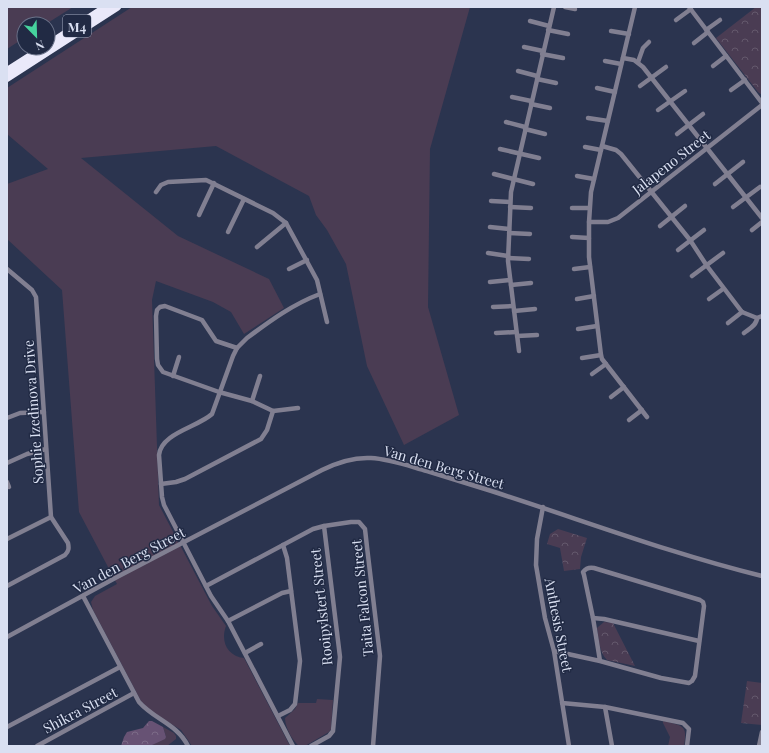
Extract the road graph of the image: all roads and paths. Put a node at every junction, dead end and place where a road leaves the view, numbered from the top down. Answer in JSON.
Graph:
{"nodes":[{"id":1,"x":106,"y":7,"type":"edge"},
{"id":2,"x":117,"y":7,"type":"edge"},
{"id":3,"x":554,"y":7,"type":"edge"},
{"id":4,"x":565,"y":7,"type":"edge"},
{"id":5,"x":635,"y":7,"type":"edge"},
{"id":6,"x":690,"y":8,"type":"edge"},
{"id":7,"x":575,"y":9,"type":"dead end"},
{"id":8,"x":676,"y":20,"type":"dead end"},
{"id":9,"x":720,"y":20,"type":"dead end"},
{"id":10,"x":530,"y":21,"type":"dead end"},
{"id":11,"x":548,"y":28,"type":"junction"},
{"id":12,"x":611,"y":31,"type":"dead end"},
{"id":13,"x":708,"y":31,"type":"junction"},
{"id":14,"x":568,"y":34,"type":"dead end"},
{"id":15,"x":629,"y":34,"type":"junction"},
{"id":16,"x":56,"y":40,"type":"edge"},
{"id":17,"x":649,"y":42,"type":"dead end"},
{"id":18,"x":694,"y":43,"type":"dead end"},
{"id":19,"x":524,"y":46,"type":"dead end"},
{"id":20,"x":543,"y":53,"type":"junction"},
{"id":21,"x":30,"y":56,"type":"edge"},
{"id":22,"x":726,"y":56,"type":"junction"},
{"id":23,"x":563,"y":58,"type":"dead end"},
{"id":24,"x":623,"y":58,"type":"junction"},
{"id":25,"x":605,"y":61,"type":"dead end"},
{"id":26,"x":638,"y":62,"type":"junction"},
{"id":27,"x":621,"y":64,"type":"junction"},
{"id":28,"x":713,"y":66,"type":"dead end"},
{"id":29,"x":666,"y":67,"type":"dead end"},
{"id":30,"x":7,"y":71,"type":"edge"},
{"id":31,"x":518,"y":71,"type":"dead end"},
{"id":32,"x":537,"y":77,"type":"junction"},
{"id":33,"x":7,"y":78,"type":"edge"},
{"id":34,"x":652,"y":78,"type":"junction"},
{"id":35,"x":745,"y":80,"type":"junction"},
{"id":36,"x":556,"y":83,"type":"dead end"},
{"id":37,"x":640,"y":86,"type":"dead end"},
{"id":38,"x":597,"y":88,"type":"dead end"},
{"id":39,"x":731,"y":90,"type":"dead end"},
{"id":40,"x":685,"y":91,"type":"dead end"},
{"id":41,"x":615,"y":92,"type":"junction"},
{"id":42,"x":512,"y":97,"type":"dead end"},
{"id":43,"x":670,"y":101,"type":"junction"},
{"id":44,"x":531,"y":103,"type":"junction"},
{"id":45,"x":762,"y":104,"type":"edge"},
{"id":46,"x":550,"y":108,"type":"dead end"},
{"id":47,"x":658,"y":110,"type":"dead end"},
{"id":48,"x":703,"y":114,"type":"dead end"},
{"id":49,"x":588,"y":118,"type":"dead end"},
{"id":50,"x":608,"y":121,"type":"junction"},
{"id":51,"x":506,"y":122,"type":"dead end"},
{"id":52,"x":689,"y":125,"type":"junction"},
{"id":53,"x":525,"y":128,"type":"junction"},
{"id":54,"x":545,"y":134,"type":"dead end"},
{"id":55,"x":677,"y":134,"type":"dead end"},
{"id":56,"x":585,"y":147,"type":"dead end"},
{"id":57,"x":602,"y":148,"type":"junction"},
{"id":58,"x":707,"y":148,"type":"junction"},
{"id":59,"x":500,"y":149,"type":"dead end"},
{"id":60,"x":519,"y":153,"type":"junction"},
{"id":61,"x":539,"y":158,"type":"dead end"},
{"id":62,"x":743,"y":162,"type":"dead end"},
{"id":63,"x":494,"y":174,"type":"dead end"},
{"id":64,"x":728,"y":174,"type":"junction"},
{"id":65,"x":577,"y":176,"type":"dead end"},
{"id":66,"x":513,"y":179,"type":"junction"},
{"id":67,"x":594,"y":179,"type":"junction"},
{"id":68,"x":214,"y":183,"type":"junction"},
{"id":69,"x":533,"y":184,"type":"dead end"},
{"id":70,"x":715,"y":184,"type":"dead end"},
{"id":71,"x":760,"y":187,"type":"dead end"},
{"id":72,"x":156,"y":192,"type":"dead end"},
{"id":73,"x":651,"y":192,"type":"junction"},
{"id":74,"x":244,"y":198,"type":"junction"},
{"id":75,"x":746,"y":198,"type":"junction"},
{"id":76,"x":491,"y":201,"type":"dead end"},
{"id":77,"x":510,"y":204,"type":"junction"},
{"id":78,"x":685,"y":206,"type":"dead end"},
{"id":79,"x":733,"y":207,"type":"dead end"},
{"id":80,"x":531,"y":208,"type":"dead end"},
{"id":81,"x":572,"y":208,"type":"dead end"},
{"id":82,"x":589,"y":208,"type":"junction"},
{"id":83,"x":199,"y":215,"type":"dead end"},
{"id":84,"x":671,"y":217,"type":"junction"},
{"id":85,"x":762,"y":218,"type":"edge"},
{"id":86,"x":589,"y":222,"type":"junction"},
{"id":87,"x":762,"y":222,"type":"edge"},
{"id":88,"x":286,"y":223,"type":"junction"},
{"id":89,"x":660,"y":226,"type":"dead end"},
{"id":90,"x":490,"y":227,"type":"dead end"},
{"id":91,"x":704,"y":230,"type":"dead end"},
{"id":92,"x":752,"y":230,"type":"dead end"},
{"id":93,"x":509,"y":231,"type":"junction"},
{"id":94,"x":228,"y":232,"type":"dead end"},
{"id":95,"x":530,"y":234,"type":"dead end"},
{"id":96,"x":572,"y":237,"type":"dead end"},
{"id":97,"x":588,"y":238,"type":"junction"},
{"id":98,"x":690,"y":240,"type":"junction"},
{"id":99,"x":257,"y":247,"type":"dead end"},
{"id":100,"x":678,"y":250,"type":"dead end"},
{"id":101,"x":488,"y":253,"type":"dead end"},
{"id":102,"x":723,"y":253,"type":"dead end"},
{"id":103,"x":508,"y":257,"type":"junction"},
{"id":104,"x":529,"y":259,"type":"dead end"},
{"id":105,"x":307,"y":260,"type":"junction"},
{"id":106,"x":707,"y":266,"type":"junction"},
{"id":107,"x":590,"y":267,"type":"junction"},
{"id":108,"x":7,"y":269,"type":"edge"},
{"id":109,"x":289,"y":269,"type":"dead end"},
{"id":110,"x":574,"y":269,"type":"dead end"},
{"id":111,"x":692,"y":276,"type":"dead end"},
{"id":112,"x":490,"y":282,"type":"dead end"},
{"id":113,"x":510,"y":283,"type":"junction"},
{"id":114,"x":531,"y":283,"type":"dead end"},
{"id":115,"x":723,"y":289,"type":"junction"},
{"id":116,"x":320,"y":294,"type":"junction"},
{"id":117,"x":594,"y":296,"type":"junction"},
{"id":118,"x":577,"y":299,"type":"dead end"},
{"id":119,"x":709,"y":300,"type":"dead end"},
{"id":120,"x":493,"y":307,"type":"dead end"},
{"id":121,"x":513,"y":308,"type":"junction"},
{"id":122,"x":535,"y":309,"type":"dead end"},
{"id":123,"x":742,"y":312,"type":"junction"},
{"id":124,"x":760,"y":317,"type":"edge"},
{"id":125,"x":327,"y":322,"type":"dead end"},
{"id":126,"x":728,"y":323,"type":"dead end"},
{"id":127,"x":597,"y":326,"type":"junction"},
{"id":128,"x":578,"y":329,"type":"dead end"},
{"id":129,"x":496,"y":333,"type":"dead end"},
{"id":130,"x":744,"y":333,"type":"dead end"},
{"id":131,"x":517,"y":334,"type":"junction"},
{"id":132,"x":537,"y":334,"type":"dead end"},
{"id":133,"x":237,"y":348,"type":"junction"},
{"id":134,"x":519,"y":351,"type":"dead end"},
{"id":135,"x":601,"y":355,"type":"junction"},
{"id":136,"x":179,"y":357,"type":"dead end"},
{"id":137,"x":582,"y":358,"type":"dead end"},
{"id":138,"x":606,"y":364,"type":"junction"},
{"id":139,"x":592,"y":374,"type":"dead end"},
{"id":140,"x":173,"y":376,"type":"junction"},
{"id":141,"x":260,"y":376,"type":"dead end"},
{"id":142,"x":624,"y":387,"type":"junction"},
{"id":143,"x":219,"y":392,"type":"junction"},
{"id":144,"x":611,"y":397,"type":"dead end"},
{"id":145,"x":252,"y":401,"type":"junction"},
{"id":146,"x":298,"y":408,"type":"dead end"},
{"id":147,"x":642,"y":410,"type":"junction"},
{"id":148,"x":273,"y":411,"type":"junction"},
{"id":149,"x":44,"y":412,"type":"junction"},
{"id":150,"x":647,"y":416,"type":"dead end"},
{"id":151,"x":7,"y":418,"type":"edge"},
{"id":152,"x":629,"y":420,"type":"dead end"},
{"id":153,"x":46,"y":449,"type":"junction"},
{"id":154,"x":7,"y":463,"type":"edge"},
{"id":155,"x":161,"y":484,"type":"junction"},
{"id":156,"x":543,"y":507,"type":"junction"},
{"id":157,"x":51,"y":516,"type":"junction"},
{"id":158,"x":324,"y":526,"type":"junction"},
{"id":159,"x":7,"y":539,"type":"edge"},
{"id":160,"x":183,"y":543,"type":"junction"},
{"id":161,"x":283,"y":545,"type":"junction"},
{"id":162,"x":762,"y":576,"type":"edge"},
{"id":163,"x":7,"y":586,"type":"edge"},
{"id":164,"x":206,"y":586,"type":"junction"},
{"id":165,"x":291,"y":591,"type":"junction"},
{"id":166,"x":83,"y":596,"type":"junction"},
{"id":167,"x":593,"y":618,"type":"junction"},
{"id":168,"x":228,"y":622,"type":"junction"},
{"id":169,"x":7,"y":637,"type":"edge"},
{"id":170,"x":699,"y":641,"type":"junction"},
{"id":171,"x":261,"y":644,"type":"dead end"},
{"id":172,"x":554,"y":651,"type":"junction"},
{"id":173,"x":245,"y":653,"type":"junction"},
{"id":174,"x":600,"y":660,"type":"junction"},
{"id":175,"x":120,"y":667,"type":"junction"},
{"id":176,"x":134,"y":694,"type":"junction"},
{"id":177,"x":562,"y":703,"type":"junction"},
{"id":178,"x":605,"y":707,"type":"junction"},
{"id":179,"x":278,"y":716,"type":"junction"},
{"id":180,"x":7,"y":727,"type":"edge"},
{"id":181,"x":762,"y":732,"type":"edge"},
{"id":182,"x":36,"y":746,"type":"edge"},
{"id":183,"x":188,"y":746,"type":"edge"},
{"id":184,"x":293,"y":746,"type":"edge"},
{"id":185,"x":311,"y":746,"type":"edge"},
{"id":186,"x":373,"y":746,"type":"edge"},
{"id":187,"x":569,"y":746,"type":"edge"},
{"id":188,"x":612,"y":746,"type":"edge"},
{"id":189,"x":686,"y":746,"type":"edge"},
{"id":190,"x":759,"y":746,"type":"edge"}],
"edges":[{"from":1,"to":16,"type":"highway","number":"M4"},
{"from":2,"to":33,"type":"highway","number":"M4"},
{"from":3,"to":11,"type":"street"},
{"from":4,"to":7,"type":"street"},
{"from":5,"to":15,"type":"street"},
{"from":6,"to":8,"type":"street"},
{"from":6,"to":13,"type":"street"},
{"from":9,"to":13,"type":"street"},
{"from":10,"to":11,"type":"street"},
{"from":11,"to":14,"type":"street"},
{"from":11,"to":20,"type":"street"},
{"from":12,"to":15,"type":"street"},
{"from":13,"to":18,"type":"street"},
{"from":13,"to":22,"type":"street"},
{"from":15,"to":24,"type":"street"},
{"from":17,"to":26,"type":"street"},
{"from":19,"to":20,"type":"street"},
{"from":20,"to":23,"type":"street"},
{"from":20,"to":32,"type":"street"},
{"from":21,"to":30,"type":"highway"},
{"from":22,"to":28,"type":"street"},
{"from":22,"to":35,"type":"street"},
{"from":24,"to":26,"type":"street"},
{"from":24,"to":27,"type":"street"},
{"from":25,"to":27,"type":"street"},
{"from":26,"to":34,"type":"street"},
{"from":27,"to":41,"type":"street"},
{"from":29,"to":34,"type":"street"},
{"from":31,"to":32,"type":"street"},
{"from":32,"to":36,"type":"street"},
{"from":32,"to":44,"type":"street"},
{"from":34,"to":37,"type":"street"},
{"from":34,"to":43,"type":"street"},
{"from":35,"to":39,"type":"street"},
{"from":35,"to":45,"type":"street"},
{"from":38,"to":41,"type":"street"},
{"from":40,"to":43,"type":"street"},
{"from":41,"to":50,"type":"street"},
{"from":42,"to":44,"type":"street"},
{"from":43,"to":47,"type":"street"},
{"from":43,"to":52,"type":"street"},
{"from":44,"to":46,"type":"street"},
{"from":44,"to":53,"type":"street"},
{"from":45,"to":58,"type":"street","name":"Jalapeno Street"},
{"from":48,"to":52,"type":"street"},
{"from":49,"to":50,"type":"street"},
{"from":50,"to":57,"type":"street"},
{"from":51,"to":53,"type":"street"},
{"from":52,"to":55,"type":"street"},
{"from":52,"to":58,"type":"street"},
{"from":53,"to":54,"type":"street"},
{"from":53,"to":60,"type":"street"},
{"from":56,"to":57,"type":"street"},
{"from":57,"to":67,"type":"street"},
{"from":57,"to":73,"type":"street"},
{"from":58,"to":64,"type":"street"},
{"from":58,"to":73,"type":"street","name":"Jalapeno Street"},
{"from":59,"to":60,"type":"street"},
{"from":60,"to":61,"type":"street"},
{"from":60,"to":66,"type":"street"},
{"from":62,"to":64,"type":"street"},
{"from":63,"to":66,"type":"street"},
{"from":64,"to":70,"type":"street"},
{"from":64,"to":75,"type":"street"},
{"from":65,"to":67,"type":"street"},
{"from":66,"to":69,"type":"street"},
{"from":66,"to":77,"type":"street"},
{"from":67,"to":82,"type":"street"},
{"from":68,"to":72,"type":"street"},
{"from":68,"to":74,"type":"street"},
{"from":68,"to":83,"type":"street"},
{"from":71,"to":75,"type":"street"},
{"from":73,"to":84,"type":"street"},
{"from":73,"to":86,"type":"street","name":"Jalapeno Street"},
{"from":74,"to":88,"type":"street"},
{"from":74,"to":94,"type":"street"},
{"from":75,"to":79,"type":"street"},
{"from":75,"to":85,"type":"street"},
{"from":76,"to":77,"type":"street"},
{"from":77,"to":80,"type":"street"},
{"from":77,"to":93,"type":"street"},
{"from":78,"to":84,"type":"street"},
{"from":81,"to":82,"type":"street"},
{"from":82,"to":86,"type":"street"},
{"from":84,"to":89,"type":"street"},
{"from":84,"to":98,"type":"street"},
{"from":86,"to":97,"type":"street"},
{"from":87,"to":92,"type":"street"},
{"from":88,"to":99,"type":"street"},
{"from":88,"to":105,"type":"street"},
{"from":90,"to":93,"type":"street"},
{"from":91,"to":98,"type":"street"},
{"from":93,"to":95,"type":"street"},
{"from":93,"to":103,"type":"street"},
{"from":96,"to":97,"type":"street"},
{"from":97,"to":107,"type":"street"},
{"from":98,"to":100,"type":"street"},
{"from":98,"to":106,"type":"street"},
{"from":101,"to":103,"type":"street"},
{"from":102,"to":106,"type":"street"},
{"from":103,"to":104,"type":"street"},
{"from":103,"to":113,"type":"street"},
{"from":105,"to":109,"type":"street"},
{"from":105,"to":116,"type":"street"},
{"from":106,"to":111,"type":"street"},
{"from":106,"to":115,"type":"street"},
{"from":107,"to":110,"type":"street"},
{"from":107,"to":117,"type":"street"},
{"from":108,"to":149,"type":"street","name":"Sophie Izedinova Drive"},
{"from":112,"to":113,"type":"street"},
{"from":113,"to":114,"type":"street"},
{"from":113,"to":121,"type":"street"},
{"from":115,"to":119,"type":"street"},
{"from":115,"to":123,"type":"street"},
{"from":116,"to":125,"type":"street"},
{"from":116,"to":133,"type":"street"},
{"from":117,"to":118,"type":"street"},
{"from":117,"to":127,"type":"street"},
{"from":120,"to":121,"type":"street"},
{"from":121,"to":122,"type":"street"},
{"from":121,"to":131,"type":"street"},
{"from":123,"to":124,"type":"street"},
{"from":123,"to":126,"type":"street"},
{"from":124,"to":130,"type":"street"},
{"from":127,"to":128,"type":"street"},
{"from":127,"to":135,"type":"street"},
{"from":129,"to":131,"type":"street"},
{"from":131,"to":132,"type":"street"},
{"from":131,"to":134,"type":"street"},
{"from":133,"to":140,"type":"street"},
{"from":133,"to":143,"type":"street"},
{"from":135,"to":137,"type":"street"},
{"from":135,"to":138,"type":"street"},
{"from":136,"to":140,"type":"street"},
{"from":138,"to":139,"type":"street"},
{"from":138,"to":142,"type":"street"},
{"from":140,"to":143,"type":"street"},
{"from":141,"to":145,"type":"street"},
{"from":142,"to":144,"type":"street"},
{"from":142,"to":147,"type":"street"},
{"from":143,"to":145,"type":"street"},
{"from":143,"to":155,"type":"street"},
{"from":145,"to":148,"type":"street"},
{"from":146,"to":148,"type":"street"},
{"from":147,"to":150,"type":"street"},
{"from":147,"to":152,"type":"street"},
{"from":148,"to":155,"type":"street"},
{"from":149,"to":151,"type":"street"},
{"from":149,"to":153,"type":"street","name":"Sophie Izedinova Drive"},
{"from":153,"to":154,"type":"street"},
{"from":153,"to":157,"type":"street","name":"Sophie Izedinova Drive"},
{"from":155,"to":160,"type":"street"},
{"from":156,"to":160,"type":"street","name":"Van den Berg Street"},
{"from":156,"to":162,"type":"street","name":"Van den Berg Street"},
{"from":156,"to":172,"type":"street","name":"Anthesis Street"},
{"from":157,"to":159,"type":"street"},
{"from":157,"to":163,"type":"street"},
{"from":158,"to":161,"type":"street","name":"Taita Falcon Street"},
{"from":158,"to":185,"type":"street","name":"Rooipylstert Street"},
{"from":158,"to":186,"type":"street","name":"Taita Falcon Street"},
{"from":160,"to":164,"type":"street"},
{"from":160,"to":166,"type":"street","name":"Van den Berg Street"},
{"from":161,"to":164,"type":"street","name":"Taita Falcon Street"},
{"from":161,"to":165,"type":"street"},
{"from":164,"to":168,"type":"street"},
{"from":165,"to":168,"type":"street"},
{"from":165,"to":179,"type":"street"},
{"from":166,"to":169,"type":"street","name":"Van den Berg Street"},
{"from":166,"to":175,"type":"street"},
{"from":167,"to":170,"type":"street"},
{"from":167,"to":170,"type":"street"},
{"from":167,"to":174,"type":"street"},
{"from":168,"to":173,"type":"street"},
{"from":170,"to":174,"type":"street"},
{"from":171,"to":173,"type":"street"},
{"from":172,"to":174,"type":"street"},
{"from":172,"to":177,"type":"street","name":"Anthesis Street"},
{"from":173,"to":179,"type":"street"},
{"from":175,"to":176,"type":"street"},
{"from":175,"to":180,"type":"street"},
{"from":176,"to":182,"type":"street","name":"Shikra Street"},
{"from":176,"to":183,"type":"street"},
{"from":177,"to":178,"type":"street"},
{"from":177,"to":187,"type":"street","name":"Anthesis Street"},
{"from":178,"to":188,"type":"street"},
{"from":178,"to":189,"type":"street"},
{"from":179,"to":184,"type":"street"},
{"from":181,"to":190,"type":"street"}]}
